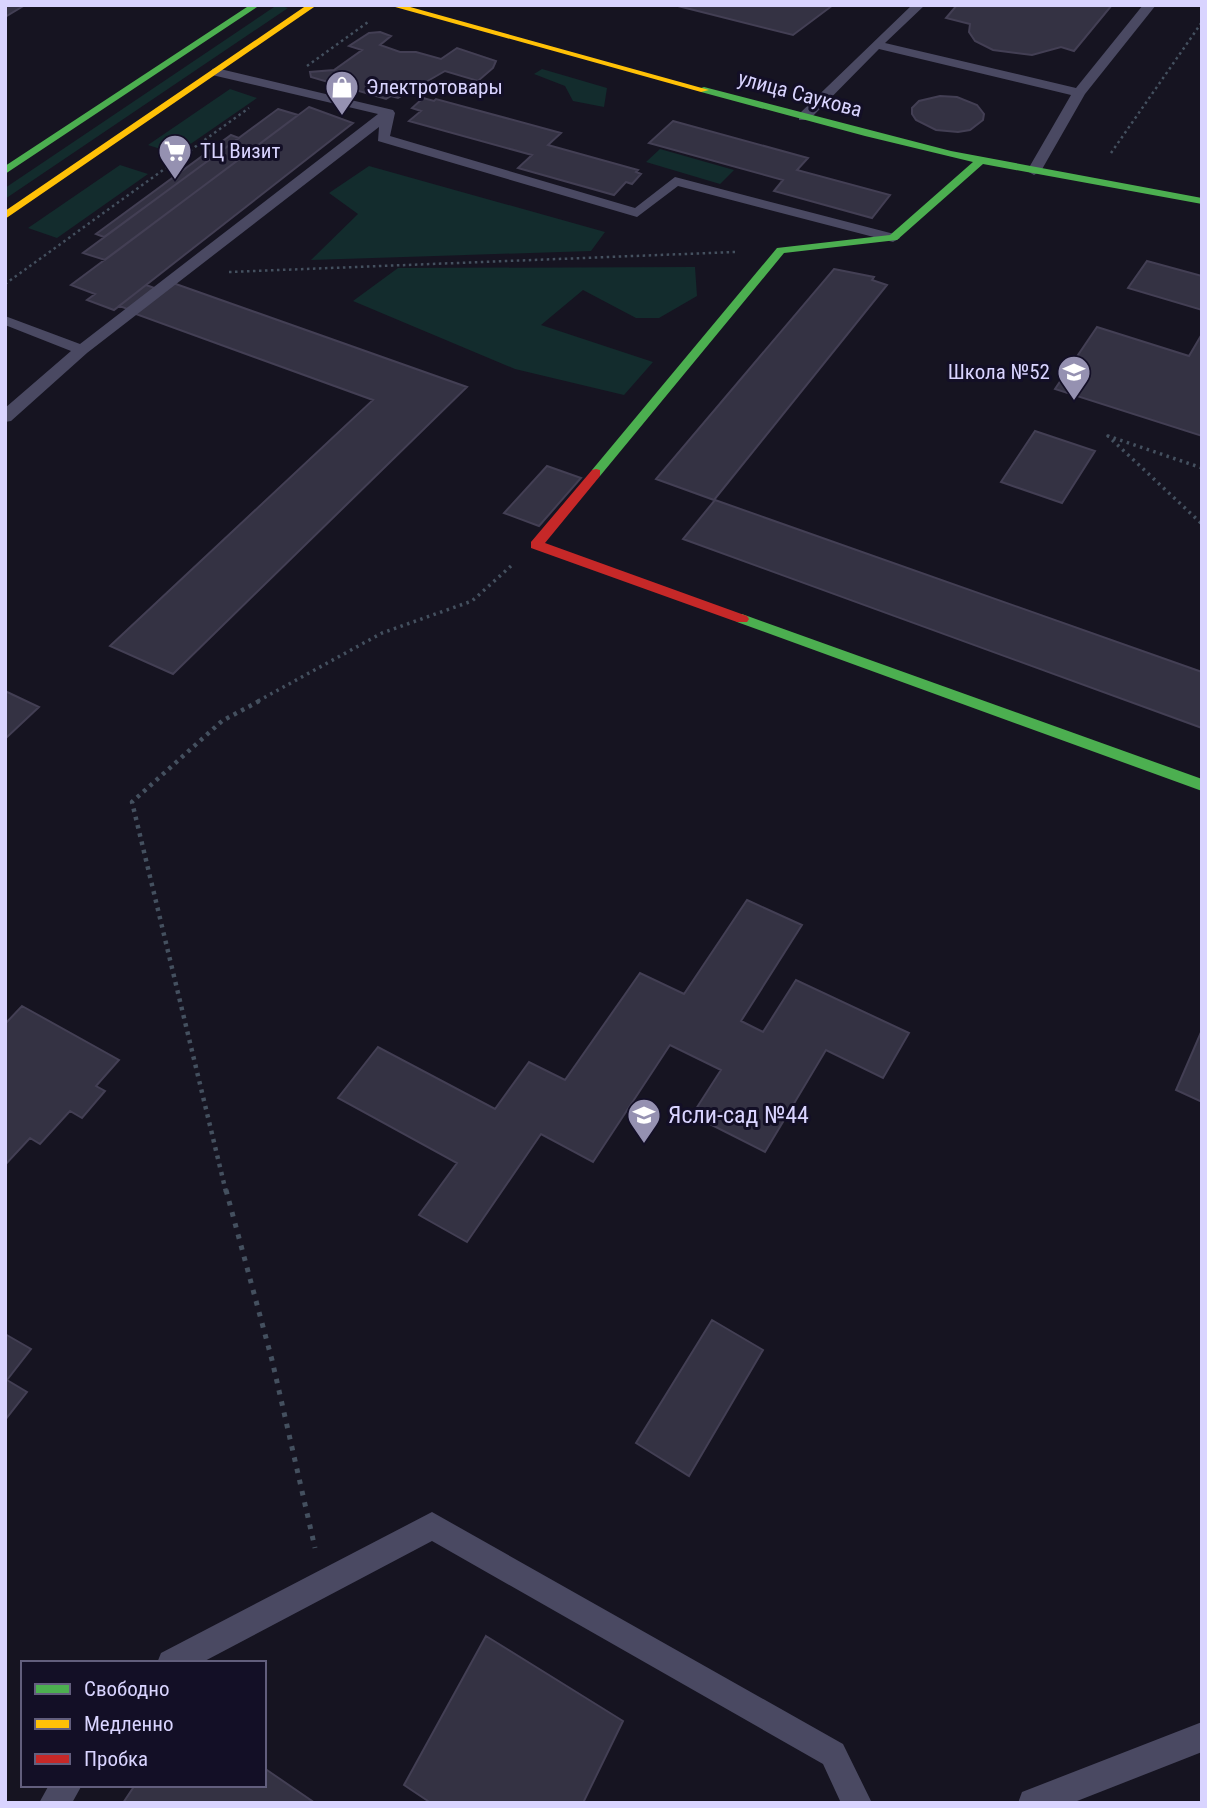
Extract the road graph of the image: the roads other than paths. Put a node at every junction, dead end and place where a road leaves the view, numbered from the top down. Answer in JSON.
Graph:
{"nodes":[{"id":1,"x":256,"y":5,"type":"edge"},
{"id":2,"x":313,"y":5,"type":"edge"},
{"id":3,"x":392,"y":5,"type":"edge"},
{"id":4,"x":919,"y":5,"type":"edge"},
{"id":5,"x":1150,"y":5,"type":"edge"},
{"id":6,"x":876,"y":45,"type":"junction"},
{"id":7,"x":216,"y":72,"type":"junction"},
{"id":8,"x":1079,"y":93,"type":"junction"},
{"id":9,"x":388,"y":113,"type":"junction"},
{"id":10,"x":804,"y":117,"type":"junction"},
{"id":11,"x":982,"y":159,"type":"junction"},
{"id":12,"x":1034,"y":171,"type":"junction"},
{"id":13,"x":5,"y":172,"type":"edge"},
{"id":14,"x":1202,"y":201,"type":"edge"},
{"id":15,"x":5,"y":216,"type":"edge"},
{"id":16,"x":893,"y":238,"type":"junction"},
{"id":17,"x":5,"y":320,"type":"edge"},
{"id":18,"x":82,"y":349,"type":"junction"},
{"id":19,"x":5,"y":417,"type":"edge"},
{"id":20,"x":1202,"y":785,"type":"edge"},
{"id":21,"x":175,"y":1661,"type":"edge"},
{"id":22,"x":1202,"y":1737,"type":"edge"},
{"id":23,"x":66,"y":1787,"type":"edge"},
{"id":24,"x":54,"y":1803,"type":"edge"},
{"id":25,"x":856,"y":1803,"type":"edge"},
{"id":26,"x":1032,"y":1803,"type":"edge"}],
"edges":[{"from":1,"to":13,"type":"street"},
{"from":2,"to":7,"type":"street"},
{"from":3,"to":10,"type":"street","name":"улица Саукова"},
{"from":4,"to":6,"type":"lane"},
{"from":5,"to":8,"type":"lane"},
{"from":6,"to":8,"type":"lane"},
{"from":6,"to":10,"type":"lane"},
{"from":7,"to":9,"type":"lane"},
{"from":7,"to":15,"type":"street"},
{"from":8,"to":12,"type":"lane"},
{"from":9,"to":16,"type":"lane"},
{"from":9,"to":18,"type":"lane"},
{"from":10,"to":11,"type":"street","name":"улица Саукова"},
{"from":11,"to":12,"type":"street","name":"улица Саукова"},
{"from":11,"to":16,"type":"street"},
{"from":12,"to":14,"type":"street","name":"улица Саукова"},
{"from":16,"to":20,"type":"street"},
{"from":17,"to":18,"type":"lane"},
{"from":18,"to":19,"type":"lane"},
{"from":21,"to":25,"type":"lane"},
{"from":22,"to":26,"type":"lane"},
{"from":23,"to":24,"type":"lane"}]}
